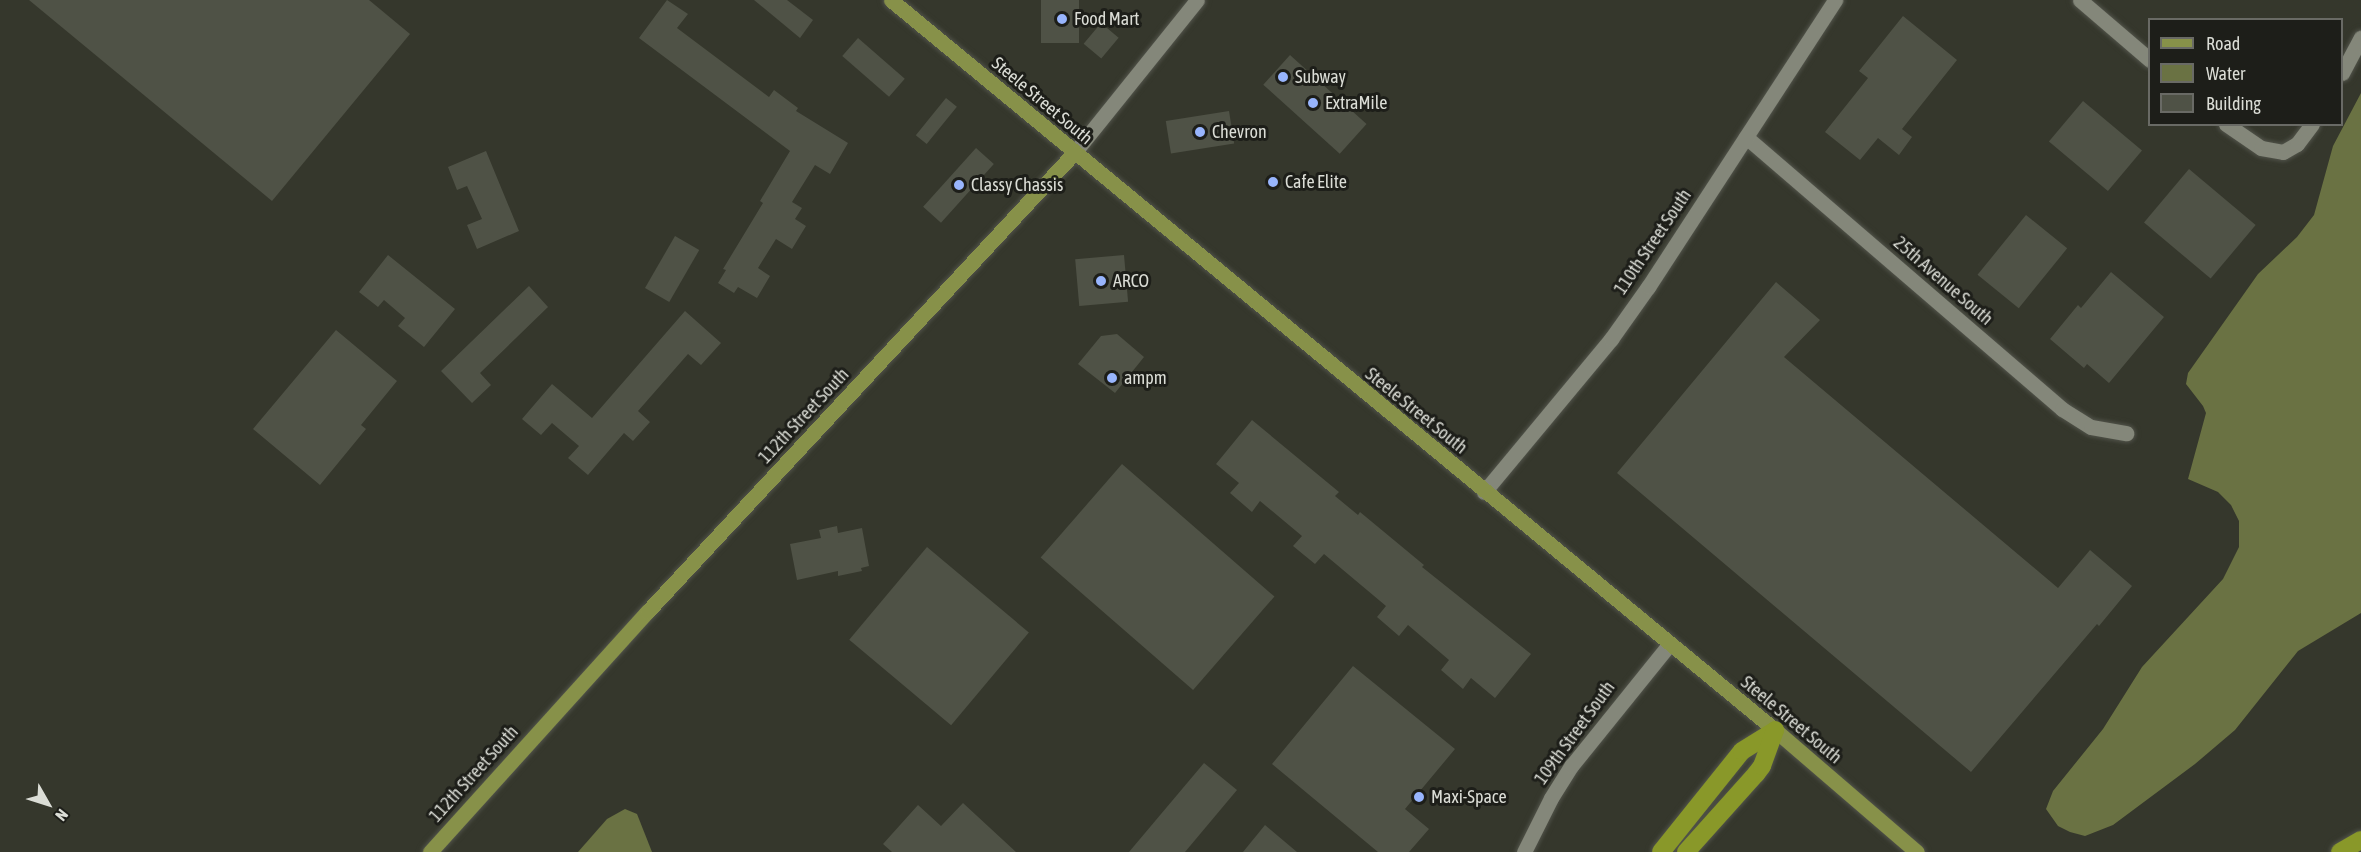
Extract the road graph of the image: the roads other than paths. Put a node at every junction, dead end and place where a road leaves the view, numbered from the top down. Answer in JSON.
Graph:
{"nodes":[{"id":1,"x":891,"y":0,"type":"edge"},
{"id":2,"x":1197,"y":0,"type":"edge"},
{"id":3,"x":1835,"y":0,"type":"edge"},
{"id":4,"x":2080,"y":0,"type":"edge"},
{"id":5,"x":2361,"y":39,"type":"edge"},
{"id":6,"x":2148,"y":58,"type":"edge"},
{"id":7,"x":2343,"y":71,"type":"edge"},
{"id":8,"x":2229,"y":126,"type":"edge"},
{"id":9,"x":2311,"y":126,"type":"edge"},
{"id":10,"x":1746,"y":137,"type":"junction"},
{"id":11,"x":1074,"y":153,"type":"junction"},
{"id":12,"x":2126,"y":433,"type":"dead end"},
{"id":13,"x":1484,"y":492,"type":"junction"},
{"id":14,"x":1669,"y":645,"type":"junction"},
{"id":15,"x":1775,"y":730,"type":"junction"},
{"id":16,"x":2361,"y":840,"type":"edge"},
{"id":17,"x":430,"y":852,"type":"edge"},
{"id":18,"x":1524,"y":852,"type":"edge"},
{"id":19,"x":1661,"y":852,"type":"edge"},
{"id":20,"x":1686,"y":852,"type":"edge"},
{"id":21,"x":1917,"y":852,"type":"edge"},
{"id":22,"x":2340,"y":852,"type":"edge"}],
"edges":[{"from":1,"to":11,"type":"main road","name":"Steele Street South"},
{"from":2,"to":11,"type":"street","name":"112th Street South"},
{"from":3,"to":10,"type":"street","name":"110th Street South"},
{"from":4,"to":6,"type":"street"},
{"from":5,"to":7,"type":"street"},
{"from":8,"to":9,"type":"street"},
{"from":10,"to":12,"type":"street","name":"25th Avenue South"},
{"from":10,"to":13,"type":"street","name":"110th Street South"},
{"from":11,"to":13,"type":"main road","name":"Steele Street South"},
{"from":11,"to":17,"type":"main road","name":"112th Street South"},
{"from":13,"to":14,"type":"main road","name":"Steele Street South"},
{"from":14,"to":15,"type":"main road","name":"Steele Street South"},
{"from":14,"to":18,"type":"street","name":"109th Street South"},
{"from":15,"to":19,"type":"highway"},
{"from":15,"to":20,"type":"highway"},
{"from":15,"to":21,"type":"main road","name":"Steele Street South"},
{"from":16,"to":22,"type":"highway"}]}
